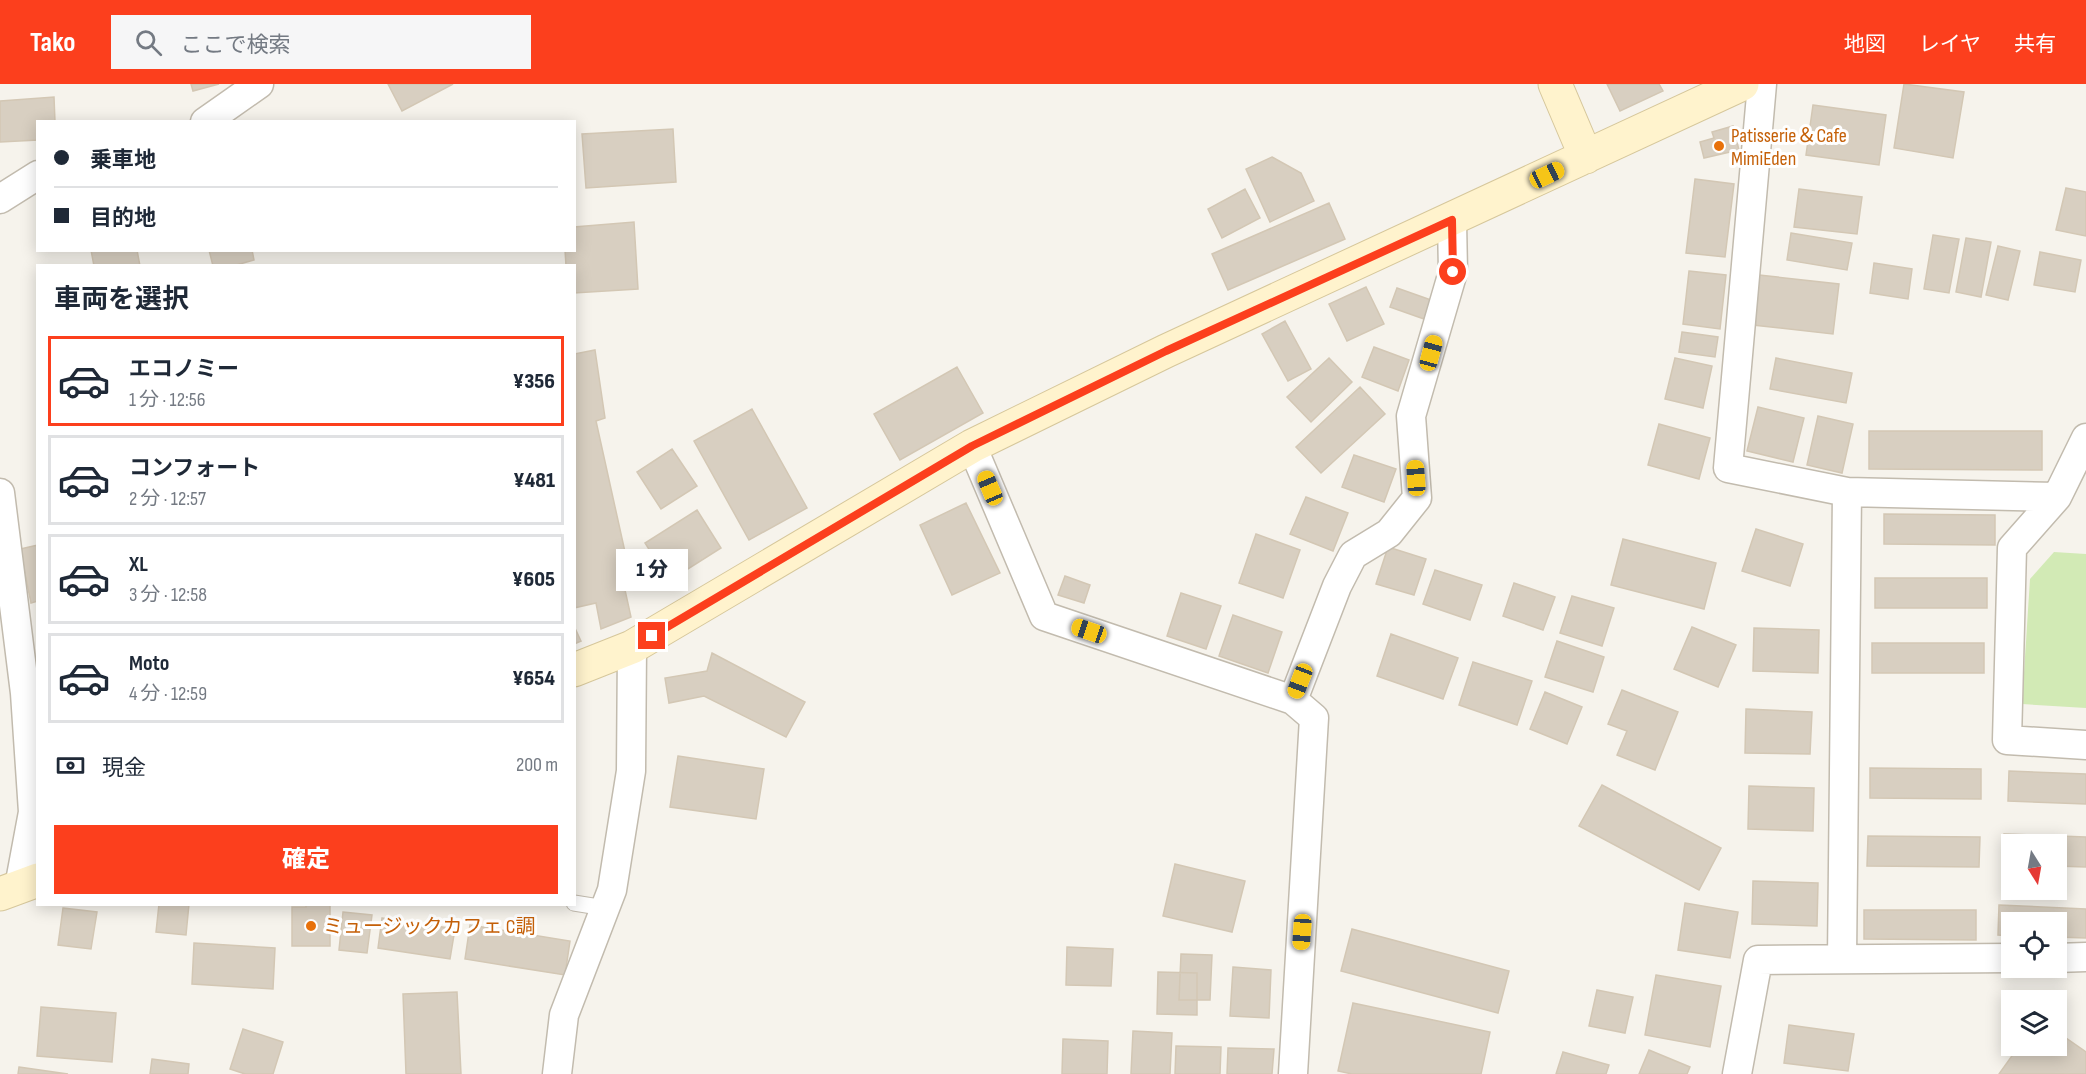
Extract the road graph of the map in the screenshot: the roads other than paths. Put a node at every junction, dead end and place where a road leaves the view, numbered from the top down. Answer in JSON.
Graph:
{"nodes":[{"id":1,"x":259,"y":84,"type":"edge"},
{"id":2,"x":1555,"y":84,"type":"edge"},
{"id":3,"x":1742,"y":84,"type":"edge"},
{"id":4,"x":1762,"y":84,"type":"edge"},
{"id":5,"x":208,"y":120,"type":"edge"},
{"id":6,"x":1586,"y":157,"type":"junction"},
{"id":7,"x":36,"y":176,"type":"edge"},
{"id":8,"x":0,"y":199,"type":"edge"},
{"id":9,"x":1452,"y":220,"type":"junction"},
{"id":10,"x":2086,"y":438,"type":"edge"},
{"id":11,"x":972,"y":446,"type":"junction"},
{"id":12,"x":1846,"y":492,"type":"junction"},
{"id":13,"x":0,"y":493,"type":"edge"},
{"id":14,"x":2057,"y":497,"type":"junction"},
{"id":15,"x":632,"y":647,"type":"junction"},
{"id":16,"x":576,"y":669,"type":"edge"},
{"id":17,"x":1293,"y":700,"type":"junction"},
{"id":18,"x":2086,"y":745,"type":"edge"},
{"id":19,"x":19,"y":887,"type":"edge"},
{"id":20,"x":576,"y":903,"type":"edge"},
{"id":21,"x":605,"y":908,"type":"junction"},
{"id":22,"x":2086,"y":957,"type":"edge"},
{"id":23,"x":2001,"y":958,"type":"edge"},
{"id":24,"x":2067,"y":958,"type":"edge"},
{"id":25,"x":1842,"y":959,"type":"junction"},
{"id":26,"x":557,"y":1074,"type":"edge"},
{"id":27,"x":1293,"y":1074,"type":"edge"},
{"id":28,"x":1737,"y":1074,"type":"edge"}],
"edges":[{"from":1,"to":5,"type":"street"},
{"from":2,"to":6,"type":"street"},
{"from":3,"to":6,"type":"street"},
{"from":4,"to":12,"type":"street"},
{"from":6,"to":9,"type":"street"},
{"from":7,"to":8,"type":"street"},
{"from":9,"to":11,"type":"street"},
{"from":9,"to":17,"type":"street"},
{"from":10,"to":14,"type":"street"},
{"from":11,"to":15,"type":"street"},
{"from":11,"to":17,"type":"street"},
{"from":12,"to":14,"type":"street"},
{"from":12,"to":25,"type":"street"},
{"from":13,"to":19,"type":"street"},
{"from":14,"to":18,"type":"street"},
{"from":15,"to":16,"type":"street"},
{"from":15,"to":21,"type":"street"},
{"from":17,"to":27,"type":"street"},
{"from":20,"to":21,"type":"lane"},
{"from":21,"to":26,"type":"street"},
{"from":22,"to":24,"type":"street"},
{"from":23,"to":25,"type":"street"},
{"from":25,"to":28,"type":"street"}]}
